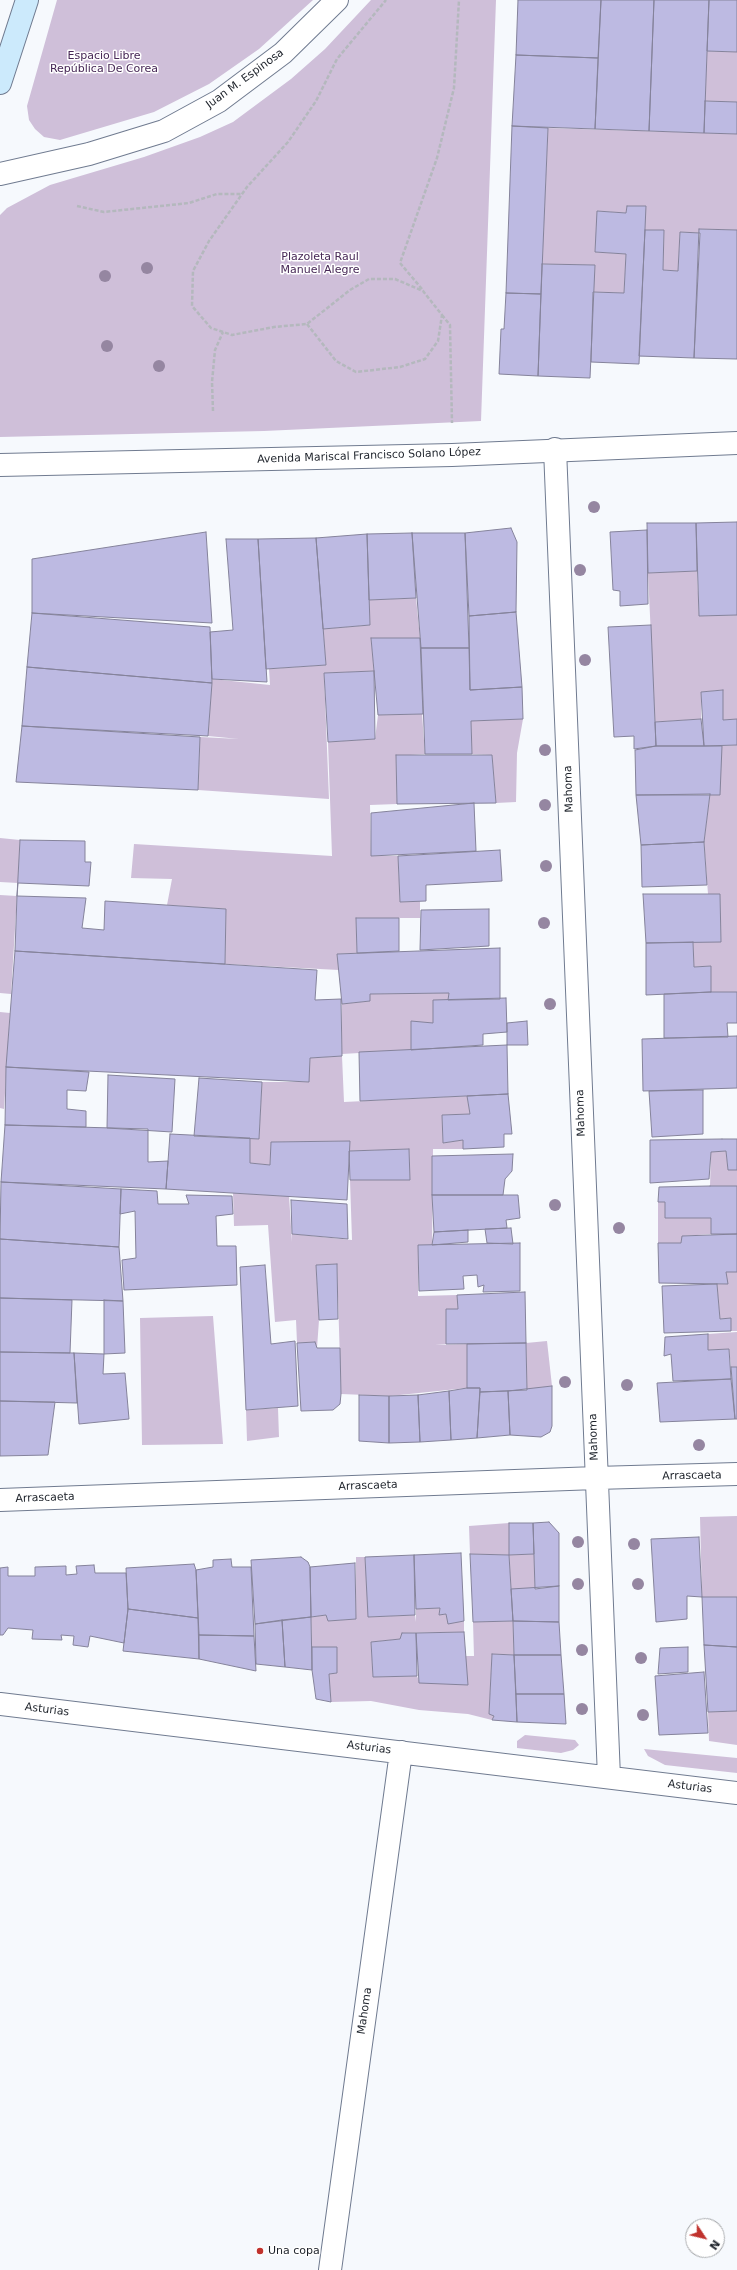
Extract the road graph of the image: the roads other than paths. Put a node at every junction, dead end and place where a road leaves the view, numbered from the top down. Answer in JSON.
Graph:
{"nodes":[{"id":1,"x":27,"y":0,"type":"edge"},
{"id":2,"x":337,"y":0,"type":"edge"},
{"id":3,"x":0,"y":83,"type":"edge"},
{"id":4,"x":0,"y":174,"type":"edge"},
{"id":5,"x":737,"y":443,"type":"edge"},
{"id":6,"x":555,"y":449,"type":"junction"},
{"id":7,"x":0,"y":465,"type":"edge"},
{"id":8,"x":737,"y":1474,"type":"edge"},
{"id":9,"x":596,"y":1478,"type":"junction"},
{"id":10,"x":0,"y":1500,"type":"edge"},
{"id":11,"x":0,"y":1704,"type":"edge"},
{"id":12,"x":401,"y":1752,"type":"junction"},
{"id":13,"x":609,"y":1777,"type":"junction"},
{"id":14,"x":737,"y":1793,"type":"edge"},
{"id":15,"x":330,"y":2270,"type":"edge"}],
"edges":[{"from":1,"to":3,"type":"main road"},
{"from":2,"to":4,"type":"street","name":"Juan M. Espinosa"},
{"from":5,"to":6,"type":"street","name":"Avenida Mariscal Francisco Solano López"},
{"from":6,"to":7,"type":"street","name":"Avenida Mariscal Francisco Solano López"},
{"from":6,"to":9,"type":"street","name":"Mahoma"},
{"from":8,"to":9,"type":"street","name":"Arrascaeta"},
{"from":9,"to":10,"type":"street","name":"Arrascaeta"},
{"from":9,"to":13,"type":"street","name":"Mahoma"},
{"from":11,"to":12,"type":"street","name":"Asturias"},
{"from":12,"to":13,"type":"street","name":"Asturias"},
{"from":12,"to":15,"type":"street","name":"Mahoma"},
{"from":13,"to":14,"type":"street","name":"Asturias"}]}
